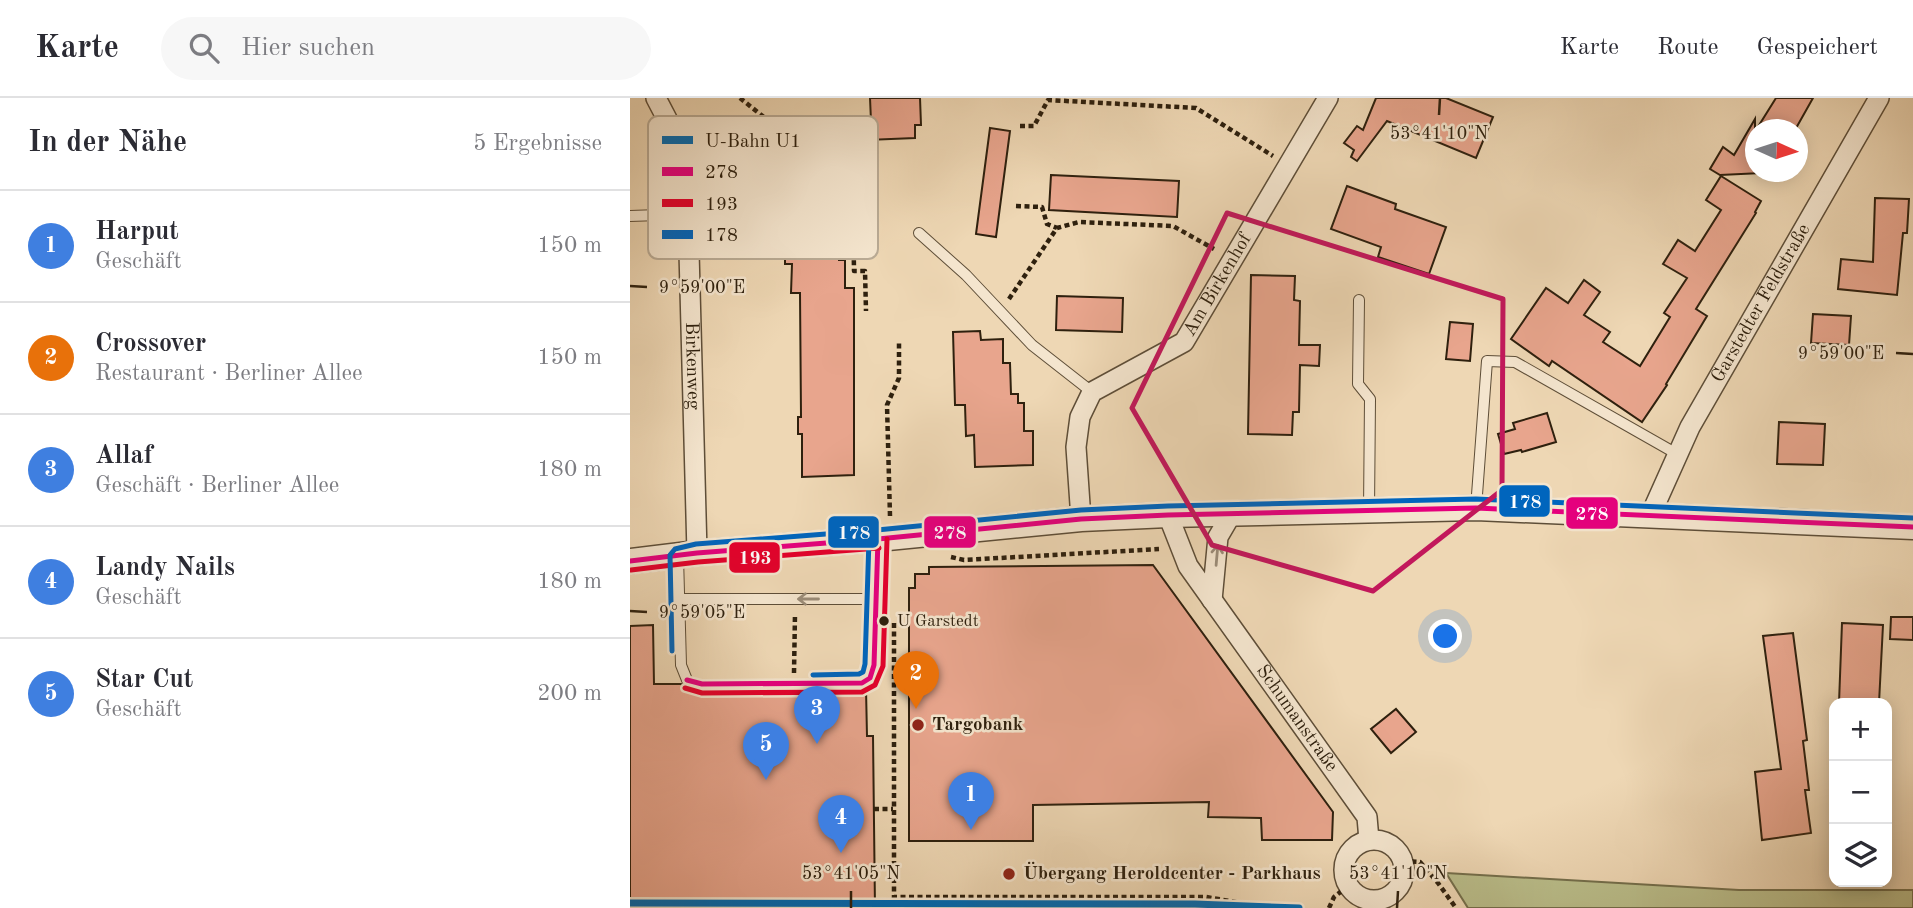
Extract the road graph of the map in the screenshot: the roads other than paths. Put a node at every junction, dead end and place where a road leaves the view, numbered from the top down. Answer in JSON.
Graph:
{"nodes":[{"id":1,"x":656,"y":98,"type":"edge"},
{"id":2,"x":1328,"y":98,"type":"edge"},
{"id":3,"x":1879,"y":98,"type":"edge"},
{"id":4,"x":665,"y":116,"type":"edge"},
{"id":5,"x":648,"y":215,"type":"edge"},
{"id":6,"x":630,"y":216,"type":"edge"},
{"id":7,"x":919,"y":233,"type":"dead end"},
{"id":8,"x":688,"y":259,"type":"edge"},
{"id":9,"x":1359,"y":300,"type":"dead end"},
{"id":10,"x":1093,"y":392,"type":"junction"},
{"id":11,"x":1677,"y":454,"type":"junction"},
{"id":12,"x":1476,"y":508,"type":"junction"},
{"id":13,"x":1369,"y":510,"type":"junction"},
{"id":14,"x":1232,"y":513,"type":"junction"},
{"id":15,"x":1651,"y":514,"type":"junction"},
{"id":16,"x":1168,"y":515,"type":"junction"},
{"id":17,"x":1082,"y":519,"type":"junction"},
{"id":18,"x":1913,"y":527,"type":"edge"},
{"id":19,"x":884,"y":538,"type":"junction"},
{"id":20,"x":688,"y":555,"type":"junction"},
{"id":21,"x":630,"y":562,"type":"edge"},
{"id":22,"x":679,"y":599,"type":"junction"},
{"id":23,"x":876,"y":599,"type":"junction"},
{"id":24,"x":1212,"y":600,"type":"junction"},
{"id":25,"x":687,"y":680,"type":"dead end"},
{"id":26,"x":862,"y":683,"type":"dead end"},
{"id":27,"x":1369,"y":840,"type":"junction"}],
"edges":[{"from":1,"to":4,"type":"street","name":"Birkenweg"},
{"from":2,"to":10,"type":"street","name":"Am Birkenhof"},
{"from":3,"to":11,"type":"street","name":"Garstedter Feldstraße"},
{"from":5,"to":6,"type":"lane"},
{"from":7,"to":10,"type":"lane"},
{"from":8,"to":20,"type":"street","name":"Birkenweg"},
{"from":9,"to":13,"type":"lane"},
{"from":10,"to":17,"type":"street"},
{"from":11,"to":12,"type":"lane"},
{"from":11,"to":15,"type":"street","name":"Garstedter Feldstraße"},
{"from":12,"to":13,"type":"street"},
{"from":12,"to":15,"type":"street"},
{"from":13,"to":14,"type":"street"},
{"from":14,"to":16,"type":"street"},
{"from":24,"to":14,"type":"street","one_way":true},
{"from":15,"to":18,"type":"street"},
{"from":16,"to":17,"type":"street"},
{"from":16,"to":24,"type":"street","name":"Schumanstraße"},
{"from":17,"to":19,"type":"street"},
{"from":19,"to":20,"type":"street"},
{"from":19,"to":23,"type":"lane"},
{"from":20,"to":21,"type":"street"},
{"from":20,"to":22,"type":"lane"},
{"from":23,"to":22,"type":"lane","one_way":true},
{"from":22,"to":25,"type":"lane"},
{"from":23,"to":26,"type":"lane"},
{"from":24,"to":27,"type":"street","name":"Schumanstraße"},
{"from":27,"to":27,"type":"street"}]}
